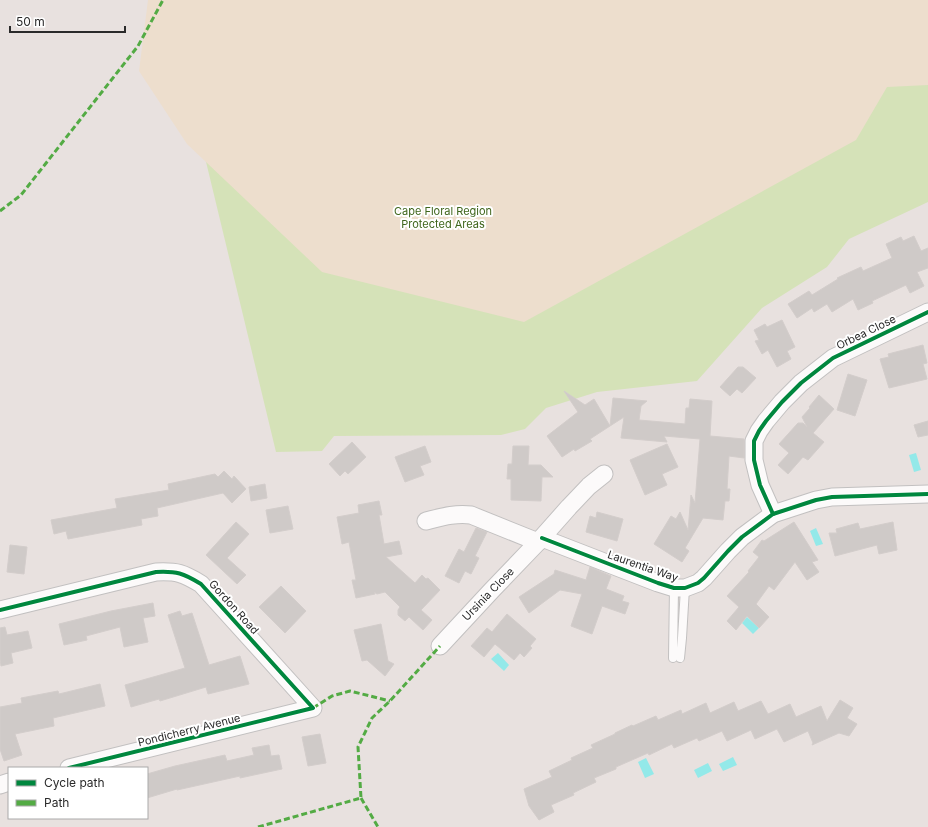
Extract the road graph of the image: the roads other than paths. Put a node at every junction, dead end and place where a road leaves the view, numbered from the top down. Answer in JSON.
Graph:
{"nodes":[{"id":1,"x":928,"y":312,"type":"edge"},
{"id":2,"x":604,"y":474,"type":"dead end"},
{"id":3,"x":928,"y":494,"type":"edge"},
{"id":4,"x":772,"y":514,"type":"junction"},
{"id":5,"x":426,"y":521,"type":"dead end"},
{"id":6,"x":540,"y":540,"type":"junction"},
{"id":7,"x":679,"y":588,"type":"junction"},
{"id":8,"x":0,"y":610,"type":"edge"},
{"id":9,"x":440,"y":646,"type":"dead end"},
{"id":10,"x":676,"y":658,"type":"dead end"},
{"id":11,"x":313,"y":708,"type":"joint"},
{"id":12,"x":73,"y":767,"type":"edge"}],
"edges":[{"from":1,"to":4,"type":"street","name":"Orbea Close"},
{"from":2,"to":6,"type":"street","name":"Ursinia Close"},
{"from":3,"to":4,"type":"street","name":"Laurentia Way"},
{"from":4,"to":7,"type":"street","name":"Laurentia Way"},
{"from":5,"to":6,"type":"street","name":"Laurentia Way"},
{"from":6,"to":7,"type":"street","name":"Laurentia Way"},
{"from":6,"to":9,"type":"street","name":"Ursinia Close"},
{"from":7,"to":10,"type":"lane"},
{"from":8,"to":11,"type":"street","name":"Gordon Road"},
{"from":11,"to":12,"type":"street","name":"Pondicherry Avenue"}]}
